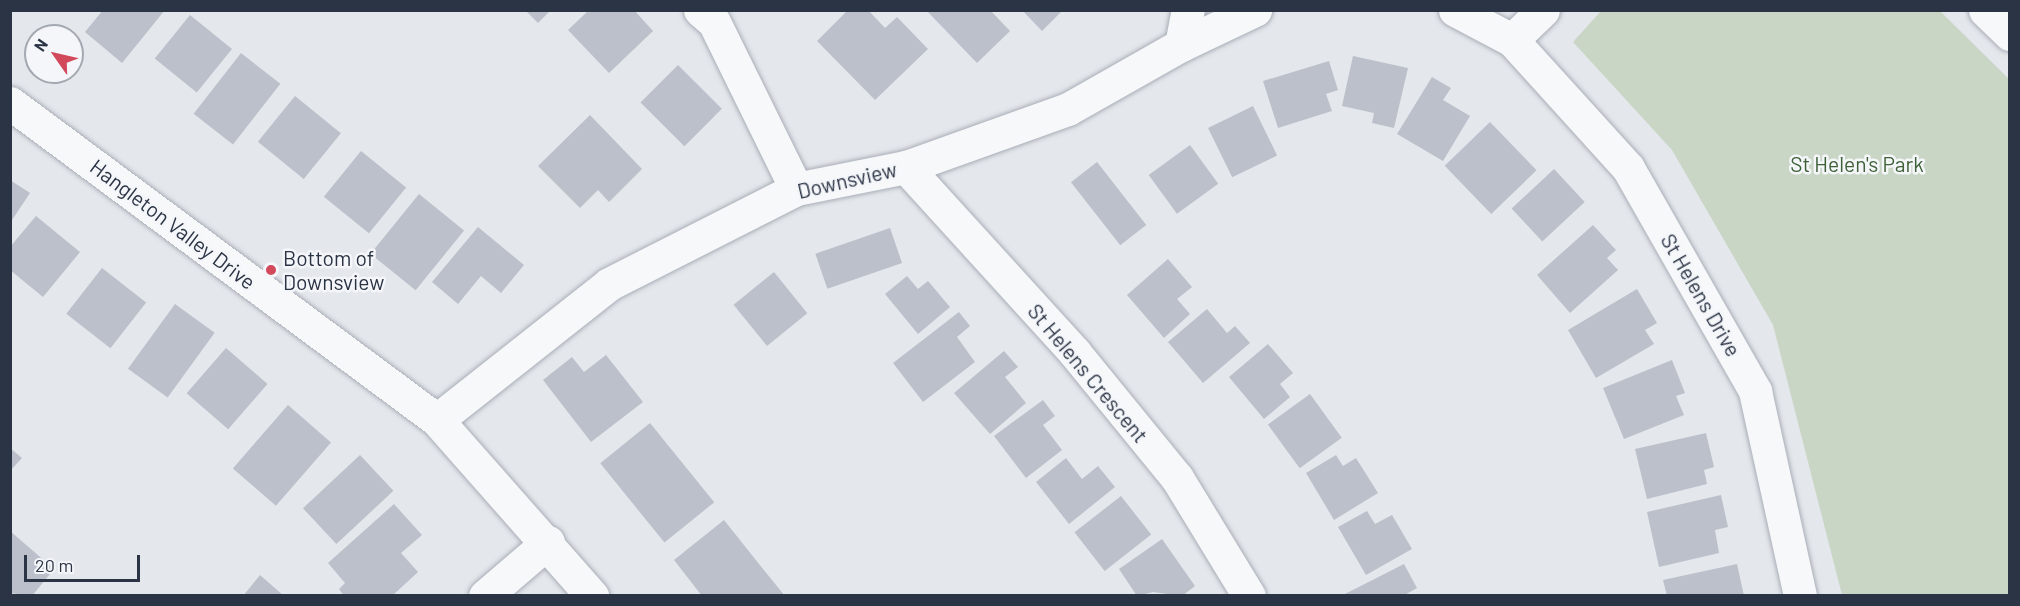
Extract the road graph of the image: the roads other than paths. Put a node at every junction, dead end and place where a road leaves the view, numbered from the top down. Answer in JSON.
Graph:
{"nodes":[{"id":1,"x":700,"y":10,"type":"edge"},
{"id":2,"x":1188,"y":10,"type":"edge"},
{"id":3,"x":1255,"y":10,"type":"edge"},
{"id":4,"x":1455,"y":10,"type":"edge"},
{"id":5,"x":1543,"y":10,"type":"edge"},
{"id":6,"x":1985,"y":10,"type":"edge"},
{"id":7,"x":2010,"y":34,"type":"edge"},
{"id":8,"x":1512,"y":40,"type":"junction"},
{"id":9,"x":1181,"y":45,"type":"junction"},
{"id":10,"x":10,"y":103,"type":"edge"},
{"id":11,"x":906,"y":167,"type":"junction"},
{"id":12,"x":796,"y":189,"type":"junction"},
{"id":13,"x":437,"y":420,"type":"junction"},
{"id":14,"x":548,"y":542,"type":"junction"},
{"id":15,"x":485,"y":596,"type":"edge"},
{"id":16,"x":592,"y":596,"type":"edge"},
{"id":17,"x":1249,"y":596,"type":"edge"},
{"id":18,"x":1800,"y":596,"type":"edge"}],
"edges":[{"from":1,"to":12,"type":"street"},
{"from":2,"to":9,"type":"street"},
{"from":3,"to":9,"type":"street","name":"Downsview"},
{"from":4,"to":8,"type":"street"},
{"from":5,"to":8,"type":"street"},
{"from":6,"to":7,"type":"street"},
{"from":8,"to":18,"type":"street","name":"St Helens Drive"},
{"from":9,"to":11,"type":"street","name":"Downsview"},
{"from":10,"to":13,"type":"street","name":"Hangleton Valley Drive"},
{"from":11,"to":12,"type":"street","name":"Downsview"},
{"from":11,"to":17,"type":"street","name":"St Helens Crescent"},
{"from":12,"to":13,"type":"street","name":"Downsview"},
{"from":13,"to":14,"type":"street","name":"Hangleton Valley Drive"},
{"from":14,"to":15,"type":"street"},
{"from":14,"to":16,"type":"street","name":"Hangleton Valley Drive"}]}
